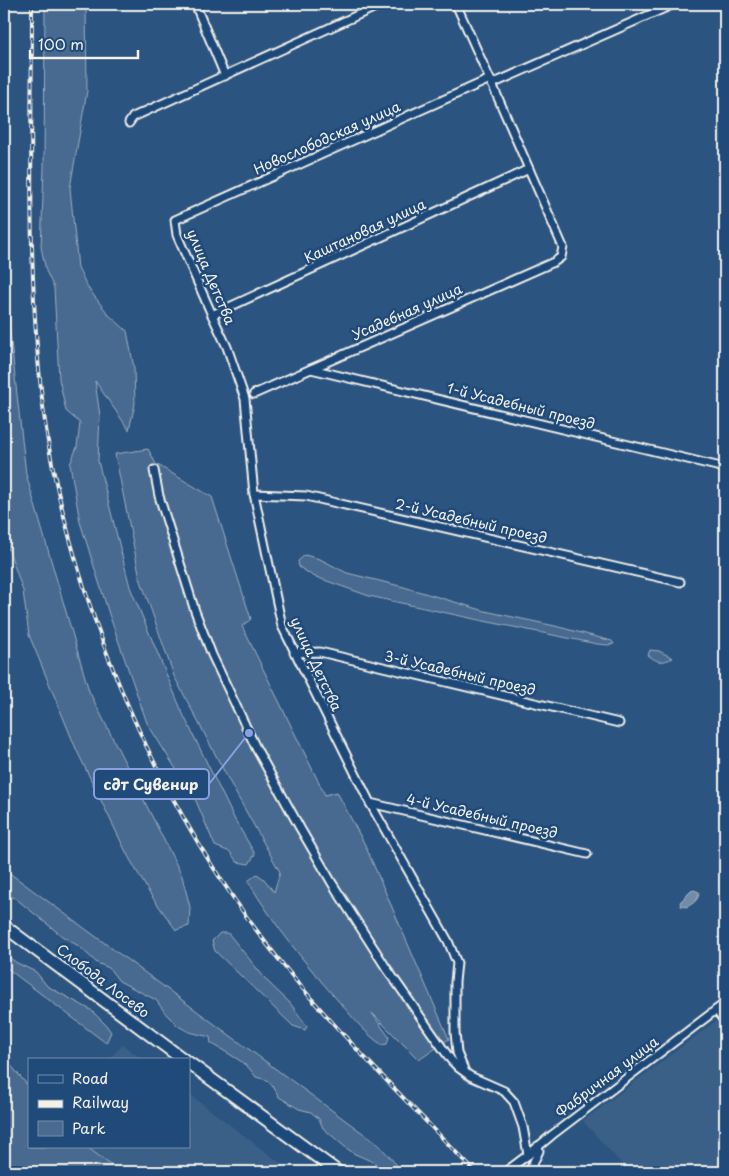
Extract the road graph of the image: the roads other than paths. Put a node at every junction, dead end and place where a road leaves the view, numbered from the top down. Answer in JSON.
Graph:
{"nodes":[{"id":1,"x":195,"y":4,"type":"edge"},
{"id":2,"x":382,"y":4,"type":"edge"},
{"id":3,"x":456,"y":4,"type":"edge"},
{"id":4,"x":674,"y":4,"type":"edge"},
{"id":5,"x":225,"y":76,"type":"junction"},
{"id":6,"x":491,"y":81,"type":"junction"},
{"id":7,"x":129,"y":123,"type":"dead end"},
{"id":8,"x":529,"y":169,"type":"junction"},
{"id":9,"x":175,"y":220,"type":"joint"},
{"id":10,"x":212,"y":315,"type":"junction"},
{"id":11,"x":311,"y":369,"type":"junction"},
{"id":12,"x":254,"y":394,"type":"dead end"},
{"id":13,"x":725,"y":468,"type":"edge"},
{"id":14,"x":154,"y":470,"type":"dead end"},
{"id":15,"x":254,"y":494,"type":"junction"},
{"id":16,"x":680,"y":582,"type":"dead end"},
{"id":17,"x":294,"y":653,"type":"junction"},
{"id":18,"x":620,"y":724,"type":"dead end"},
{"id":19,"x":370,"y":803,"type":"junction"},
{"id":20,"x":587,"y":854,"type":"dead end"},
{"id":21,"x":4,"y":926,"type":"edge"},
{"id":22,"x":725,"y":1003,"type":"edge"},
{"id":23,"x":716,"y":1010,"type":"junction"},
{"id":24,"x":725,"y":1022,"type":"edge"},
{"id":25,"x":181,"y":1058,"type":"edge"},
{"id":26,"x":190,"y":1064,"type":"edge"},
{"id":27,"x":465,"y":1072,"type":"junction"},
{"id":28,"x":538,"y":1146,"type":"junction"},
{"id":29,"x":528,"y":1155,"type":"junction"},
{"id":30,"x":338,"y":1172,"type":"edge"},
{"id":31,"x":505,"y":1172,"type":"edge"},
{"id":32,"x":529,"y":1172,"type":"edge"}],
"edges":[{"from":1,"to":5,"type":"street"},
{"from":2,"to":5,"type":"street"},
{"from":3,"to":6,"type":"street"},
{"from":4,"to":6,"type":"street","name":"Новослободская улица"},
{"from":5,"to":7,"type":"street"},
{"from":6,"to":8,"type":"street"},
{"from":6,"to":9,"type":"street","name":"Новослободская улица"},
{"from":8,"to":10,"type":"street","name":"Каштановая улица"},
{"from":8,"to":11,"type":"street","name":"Усадебная улица"},
{"from":9,"to":10,"type":"street","name":"улица Детства"},
{"from":10,"to":15,"type":"street","name":"улица Детства"},
{"from":11,"to":12,"type":"street","name":"Усадебная улица"},
{"from":11,"to":13,"type":"street","name":"1-й Усадебный проезд"},
{"from":14,"to":27,"type":"street"},
{"from":15,"to":16,"type":"street","name":"2-й Усадебный проезд"},
{"from":15,"to":17,"type":"street","name":"улица Детства"},
{"from":17,"to":18,"type":"street","name":"3-й Усадебный проезд"},
{"from":17,"to":19,"type":"street","name":"улица Детства"},
{"from":19,"to":20,"type":"street","name":"4-й Усадебный проезд"},
{"from":19,"to":27,"type":"street","name":"улица Детства"},
{"from":21,"to":25,"type":"main road","name":"Слобода Лосево"},
{"from":22,"to":23,"type":"street","name":"Фабричная улица"},
{"from":23,"to":24,"type":"street"},
{"from":23,"to":28,"type":"street","name":"Фабричная улица"},
{"from":26,"to":30,"type":"main road"},
{"from":27,"to":29,"type":"street"},
{"from":28,"to":29,"type":"street","name":"Фабричная улица"},
{"from":28,"to":32,"type":"street"},
{"from":29,"to":31,"type":"street","name":"Фабричная улица"}]}
